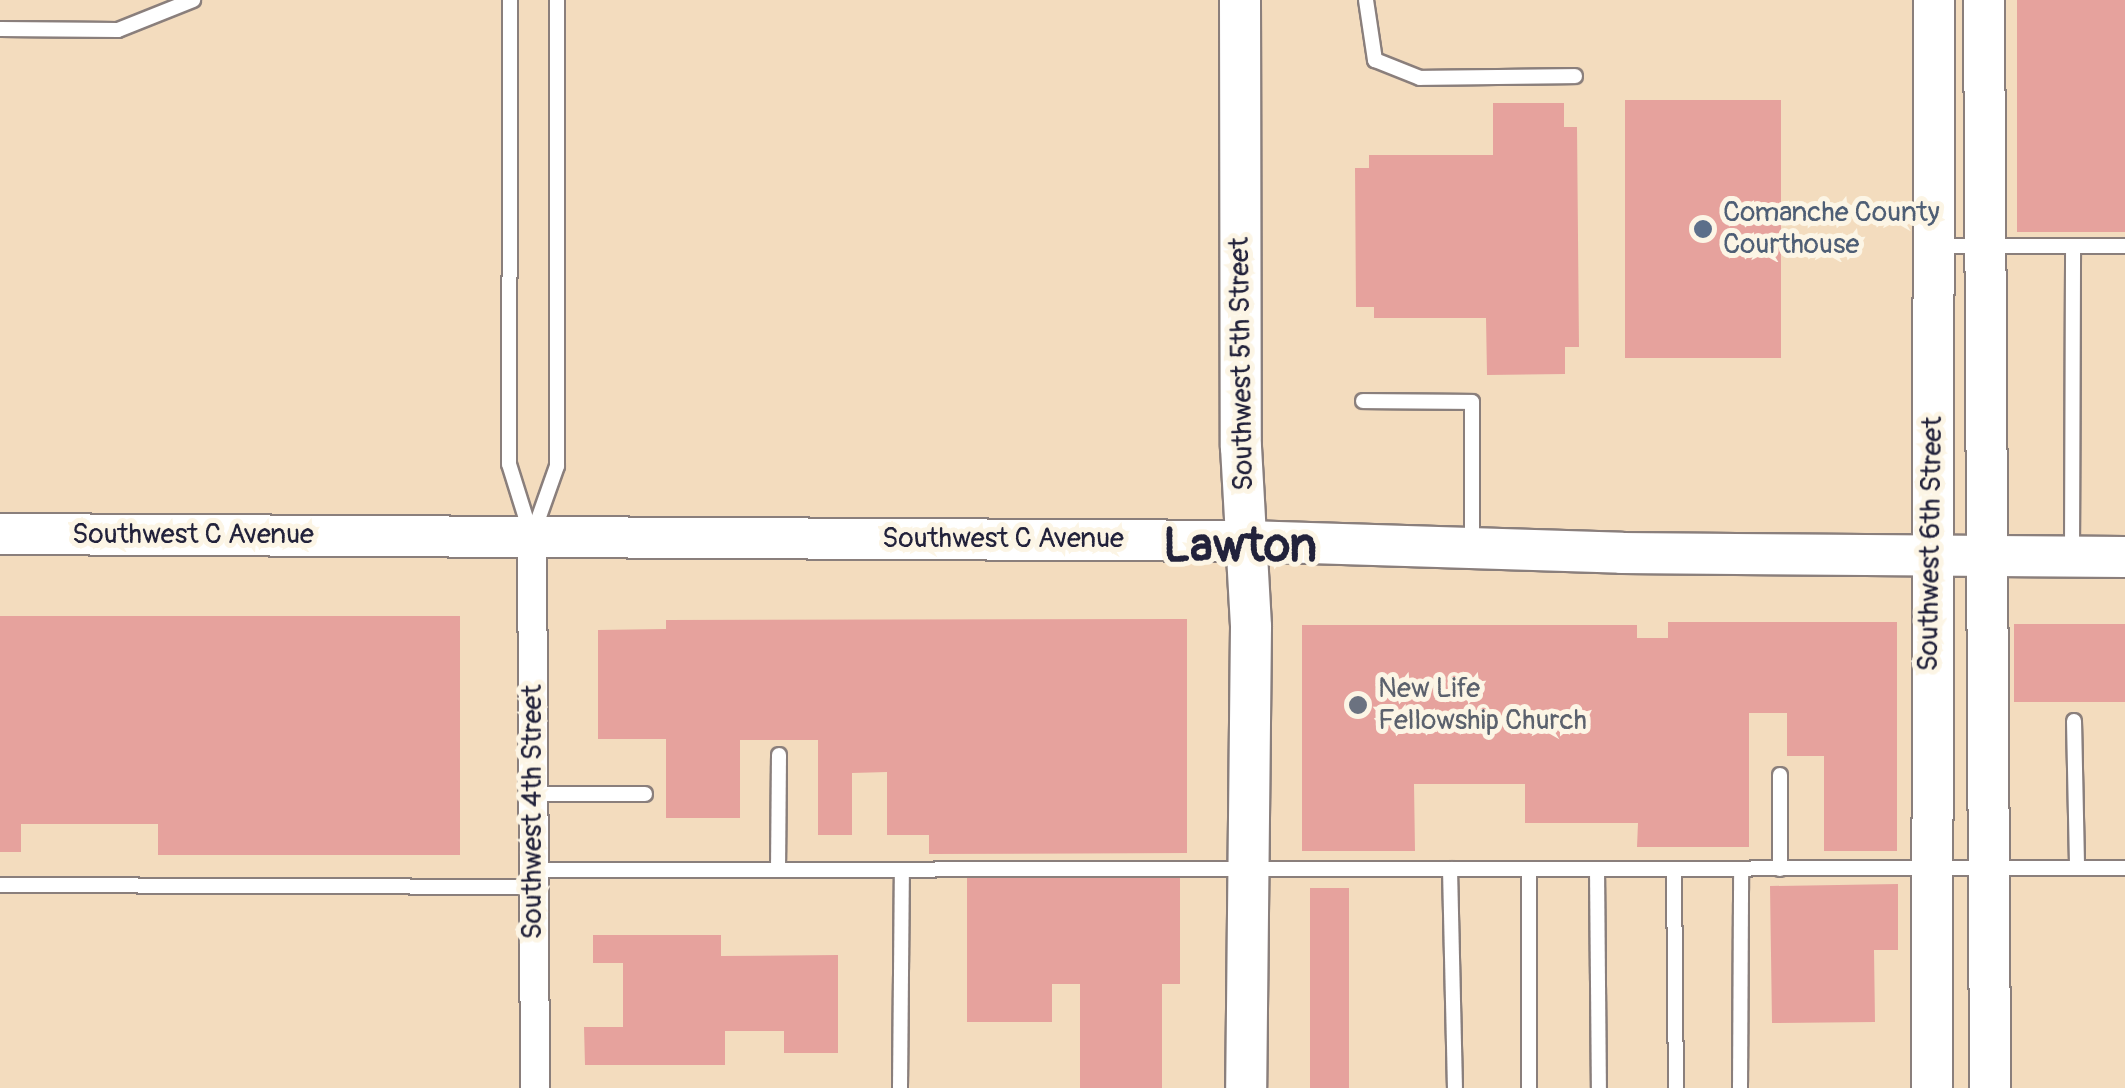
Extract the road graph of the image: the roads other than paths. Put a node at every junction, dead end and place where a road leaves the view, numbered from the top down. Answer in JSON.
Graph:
{"nodes":[{"id":1,"x":193,"y":0,"type":"edge"},
{"id":2,"x":510,"y":0,"type":"edge"},
{"id":3,"x":556,"y":0,"type":"edge"},
{"id":4,"x":1240,"y":0,"type":"edge"},
{"id":5,"x":1366,"y":0,"type":"edge"},
{"id":6,"x":1934,"y":0,"type":"edge"},
{"id":7,"x":1984,"y":0,"type":"edge"},
{"id":8,"x":0,"y":29,"type":"edge"},
{"id":9,"x":1576,"y":76,"type":"dead end"},
{"id":10,"x":1932,"y":246,"type":"junction"},
{"id":11,"x":1984,"y":246,"type":"junction"},
{"id":12,"x":2073,"y":246,"type":"junction"},
{"id":13,"x":2125,"y":246,"type":"edge"},
{"id":14,"x":1363,"y":401,"type":"dead end"},
{"id":15,"x":0,"y":534,"type":"edge"},
{"id":16,"x":532,"y":537,"type":"junction"},
{"id":17,"x":1246,"y":541,"type":"junction"},
{"id":18,"x":1472,"y":546,"type":"junction"},
{"id":19,"x":1931,"y":555,"type":"junction"},
{"id":20,"x":1988,"y":556,"type":"junction"},
{"id":21,"x":2125,"y":557,"type":"edge"},
{"id":22,"x":2072,"y":558,"type":"junction"},
{"id":23,"x":2074,"y":721,"type":"dead end"},
{"id":24,"x":779,"y":755,"type":"dead end"},
{"id":25,"x":1780,"y":775,"type":"dead end"},
{"id":26,"x":533,"y":794,"type":"junction"},
{"id":27,"x":646,"y":794,"type":"dead end"},
{"id":28,"x":1930,"y":868,"type":"junction"},
{"id":29,"x":1986,"y":868,"type":"junction"},
{"id":30,"x":2077,"y":868,"type":"junction"},
{"id":31,"x":2125,"y":868,"type":"edge"},
{"id":32,"x":1248,"y":869,"type":"junction"},
{"id":33,"x":1450,"y":869,"type":"junction"},
{"id":34,"x":1528,"y":869,"type":"junction"},
{"id":35,"x":1597,"y":869,"type":"junction"},
{"id":36,"x":1674,"y":869,"type":"junction"},
{"id":37,"x":1741,"y":869,"type":"junction"},
{"id":38,"x":1780,"y":869,"type":"junction"},
{"id":39,"x":778,"y":870,"type":"junction"},
{"id":40,"x":902,"y":870,"type":"junction"},
{"id":41,"x":533,"y":878,"type":"junction"},
{"id":42,"x":0,"y":885,"type":"edge"},
{"id":43,"x":534,"y":1088,"type":"edge"},
{"id":44,"x":900,"y":1088,"type":"edge"},
{"id":45,"x":1246,"y":1088,"type":"edge"},
{"id":46,"x":1456,"y":1088,"type":"edge"},
{"id":47,"x":1529,"y":1088,"type":"edge"},
{"id":48,"x":1599,"y":1088,"type":"edge"},
{"id":49,"x":1676,"y":1088,"type":"edge"},
{"id":50,"x":1740,"y":1088,"type":"edge"},
{"id":51,"x":1932,"y":1088,"type":"edge"},
{"id":52,"x":1990,"y":1088,"type":"edge"}],
"edges":[{"from":1,"to":8,"type":"lane"},
{"from":2,"to":16,"type":"lane","name":"Southwest 4th Street"},
{"from":3,"to":16,"type":"lane","name":"Southwest 4th Street"},
{"from":4,"to":17,"type":"street","name":"Southwest 5th Street"},
{"from":5,"to":9,"type":"lane"},
{"from":6,"to":10,"type":"street","name":"Southwest 6th Street"},
{"from":7,"to":11,"type":"street","name":"Southwest 6th Street"},
{"from":10,"to":11,"type":"lane"},
{"from":10,"to":19,"type":"street","name":"Southwest 6th Street"},
{"from":11,"to":12,"type":"lane"},
{"from":11,"to":20,"type":"street","name":"Southwest 6th Street"},
{"from":12,"to":13,"type":"lane"},
{"from":12,"to":22,"type":"lane"},
{"from":14,"to":18,"type":"lane"},
{"from":15,"to":16,"type":"street","name":"Southwest C Avenue"},
{"from":16,"to":17,"type":"street","name":"Southwest C Avenue"},
{"from":16,"to":26,"type":"street","name":"Southwest 4th Street"},
{"from":17,"to":18,"type":"street","name":"Southwest C Avenue"},
{"from":17,"to":32,"type":"street","name":"Southwest 5th Street"},
{"from":18,"to":19,"type":"street","name":"Southwest C Avenue"},
{"from":19,"to":20,"type":"street","name":"Southwest C Avenue"},
{"from":19,"to":28,"type":"street","name":"Southwest 6th Street"},
{"from":20,"to":22,"type":"street","name":"Southwest C Avenue"},
{"from":20,"to":29,"type":"street","name":"Southwest 6th Street"},
{"from":21,"to":22,"type":"street","name":"Southwest C Avenue"},
{"from":23,"to":30,"type":"lane"},
{"from":24,"to":39,"type":"lane"},
{"from":25,"to":38,"type":"lane"},
{"from":26,"to":27,"type":"lane"},
{"from":26,"to":41,"type":"street","name":"Southwest 4th Street"},
{"from":28,"to":29,"type":"lane"},
{"from":28,"to":38,"type":"lane"},
{"from":28,"to":51,"type":"street","name":"Southwest 6th Street"},
{"from":29,"to":30,"type":"lane"},
{"from":29,"to":52,"type":"street","name":"Southwest 6th Street"},
{"from":30,"to":31,"type":"lane"},
{"from":32,"to":33,"type":"lane"},
{"from":32,"to":40,"type":"lane"},
{"from":32,"to":45,"type":"street","name":"Southwest 5th Street"},
{"from":33,"to":34,"type":"lane"},
{"from":33,"to":46,"type":"lane"},
{"from":34,"to":35,"type":"lane"},
{"from":34,"to":47,"type":"lane"},
{"from":35,"to":36,"type":"lane"},
{"from":35,"to":48,"type":"lane"},
{"from":36,"to":37,"type":"lane"},
{"from":36,"to":49,"type":"lane"},
{"from":37,"to":38,"type":"lane"},
{"from":37,"to":50,"type":"lane"},
{"from":39,"to":40,"type":"lane"},
{"from":39,"to":41,"type":"lane"},
{"from":40,"to":44,"type":"lane"},
{"from":41,"to":42,"type":"lane"},
{"from":41,"to":43,"type":"street","name":"Southwest 4th Street"}]}
